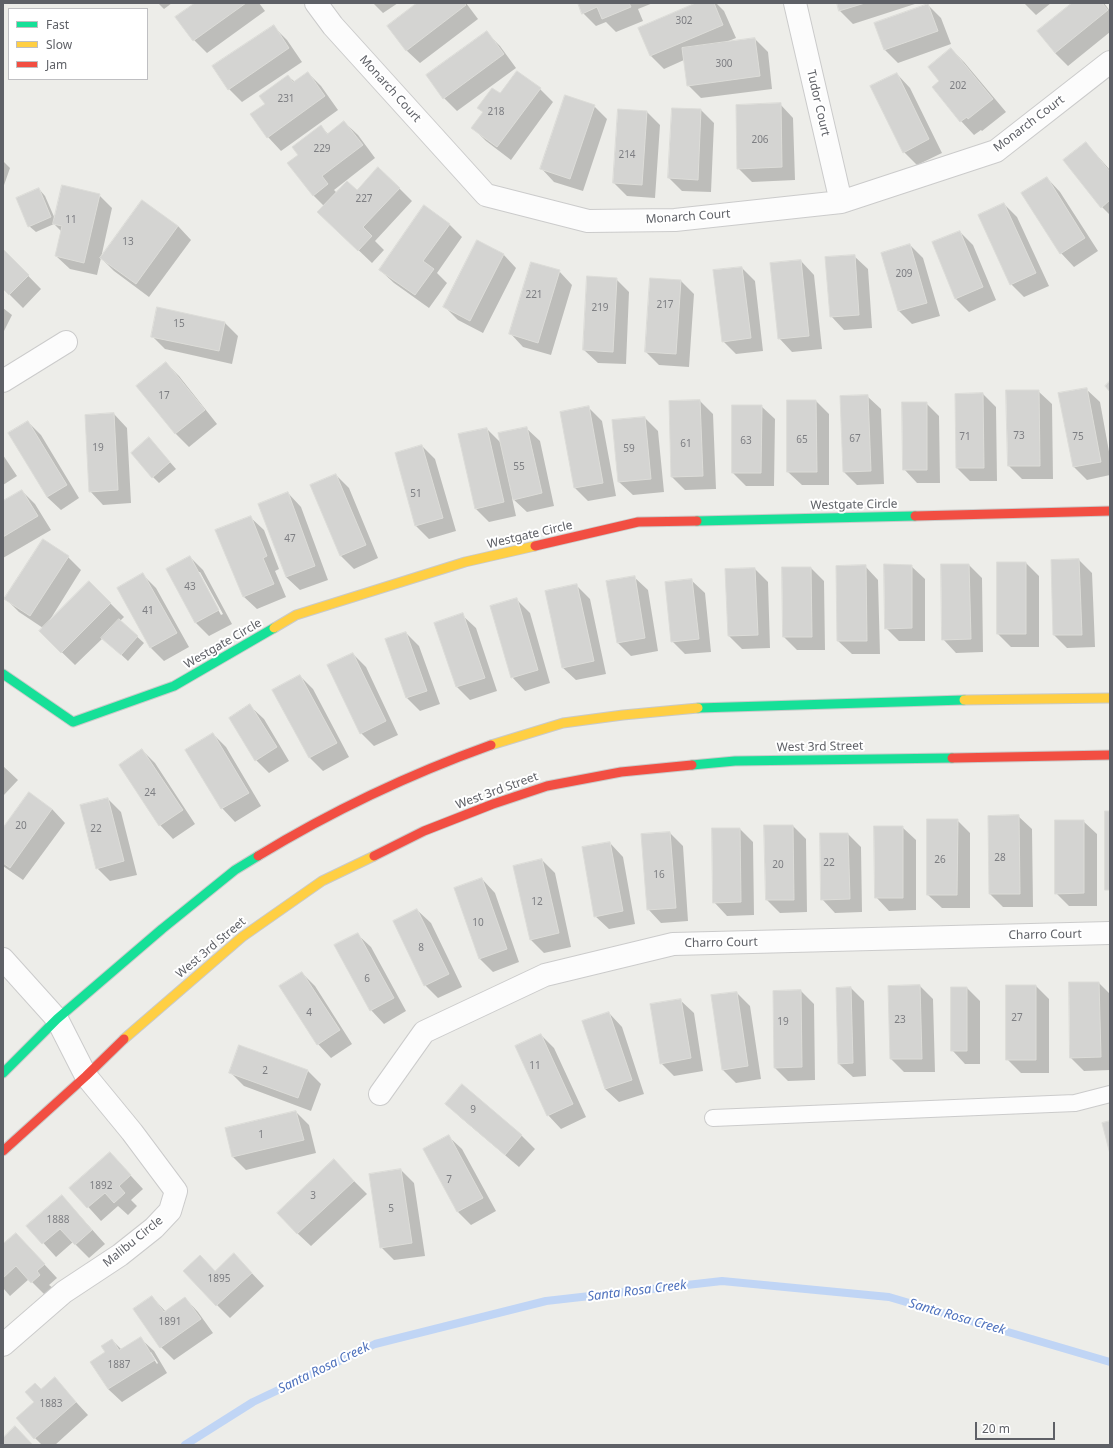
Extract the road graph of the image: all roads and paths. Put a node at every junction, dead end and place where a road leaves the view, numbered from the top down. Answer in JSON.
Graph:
{"nodes":[{"id":1,"x":316,"y":3,"type":"edge"},
{"id":2,"x":795,"y":3,"type":"edge"},
{"id":3,"x":1110,"y":62,"type":"edge"},
{"id":4,"x":841,"y":202,"type":"junction"},
{"id":5,"x":66,"y":342,"type":"dead end"},
{"id":6,"x":3,"y":381,"type":"edge"},
{"id":7,"x":1110,"y":511,"type":"edge"},
{"id":8,"x":3,"y":674,"type":"edge"},
{"id":9,"x":1110,"y":698,"type":"edge"},
{"id":10,"x":1110,"y":755,"type":"edge"},
{"id":11,"x":1110,"y":933,"type":"edge"},
{"id":12,"x":3,"y":959,"type":"edge"},
{"id":13,"x":57,"y":1019,"type":"junction"},
{"id":14,"x":3,"y":1072,"type":"edge"},
{"id":15,"x":86,"y":1076,"type":"junction"},
{"id":16,"x":380,"y":1094,"type":"dead end"},
{"id":17,"x":1110,"y":1094,"type":"edge"},
{"id":18,"x":713,"y":1118,"type":"dead end"},
{"id":19,"x":3,"y":1151,"type":"edge"},
{"id":20,"x":3,"y":1345,"type":"edge"}],
"edges":[{"from":1,"to":4,"type":"street","name":"Monarch Court"},
{"from":2,"to":4,"type":"street","name":"Tudor Court"},
{"from":3,"to":4,"type":"street","name":"Monarch Court"},
{"from":5,"to":6,"type":"street"},
{"from":7,"to":8,"type":"main road","name":"Westgate Circle"},
{"from":9,"to":13,"type":"main road"},
{"from":10,"to":15,"type":"main road","name":"West 3rd Street"},
{"from":11,"to":16,"type":"street","name":"Charro Court"},
{"from":12,"to":13,"type":"street"},
{"from":13,"to":14,"type":"main road"},
{"from":13,"to":15,"type":"street"},
{"from":15,"to":19,"type":"main road","name":"West 3rd Street"},
{"from":15,"to":20,"type":"street","name":"Malibu Circle"},
{"from":17,"to":18,"type":"lane"}]}
